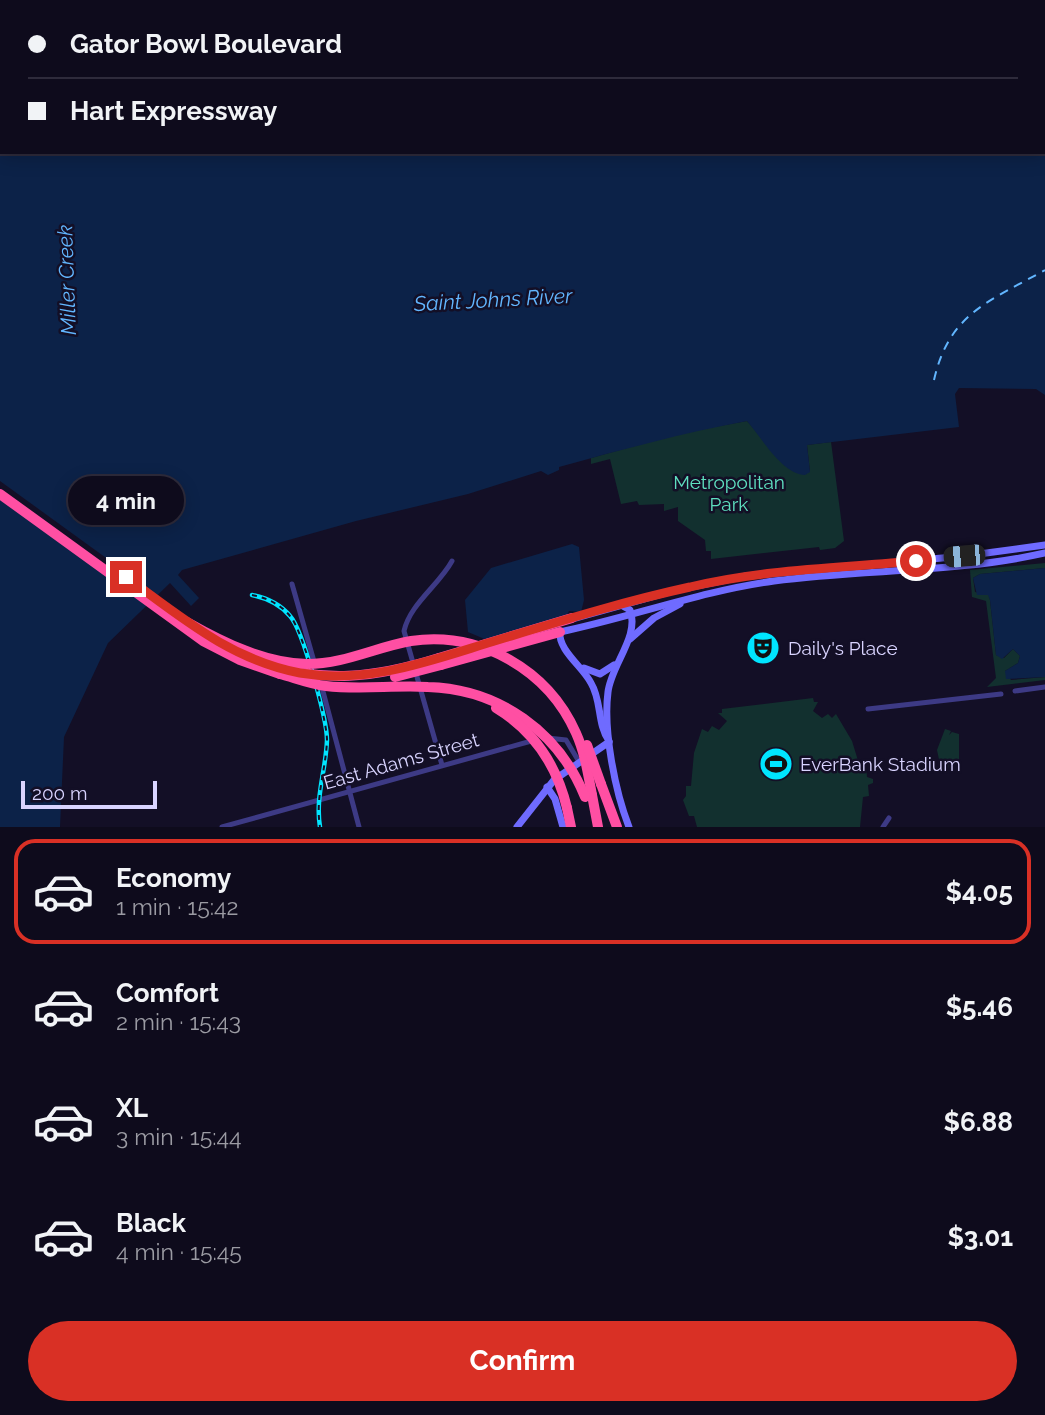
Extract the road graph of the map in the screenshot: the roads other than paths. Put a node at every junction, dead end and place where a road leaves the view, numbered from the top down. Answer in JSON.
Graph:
{"nodes":[{"id":1,"x":0,"y":485,"type":"edge"},
{"id":2,"x":0,"y":494,"type":"edge"},
{"id":3,"x":1045,"y":543,"type":"edge"},
{"id":4,"x":1045,"y":554,"type":"edge"},
{"id":5,"x":1045,"y":559,"type":"edge"},
{"id":6,"x":452,"y":561,"type":"dead end"},
{"id":7,"x":1000,"y":562,"type":"junction"},
{"id":8,"x":292,"y":584,"type":"dead end"},
{"id":9,"x":701,"y":595,"type":"junction"},
{"id":10,"x":621,"y":605,"type":"junction"},
{"id":11,"x":632,"y":614,"type":"junction"},
{"id":12,"x":572,"y":618,"type":"junction"},
{"id":13,"x":187,"y":622,"type":"junction"},
{"id":14,"x":560,"y":632,"type":"junction"},
{"id":15,"x":625,"y":645,"type":"junction"},
{"id":16,"x":440,"y":661,"type":"junction"},
{"id":17,"x":578,"y":664,"type":"junction"},
{"id":18,"x":615,"y":664,"type":"junction"},
{"id":19,"x":279,"y":674,"type":"junction"},
{"id":20,"x":533,"y":674,"type":"junction"},
{"id":21,"x":440,"y":687,"type":"junction"},
{"id":22,"x":1045,"y":687,"type":"edge"},
{"id":23,"x":1015,"y":691,"type":"dead end"},
{"id":24,"x":1001,"y":694,"type":"dead end"},
{"id":25,"x":867,"y":709,"type":"dead end"},
{"id":26,"x":609,"y":742,"type":"junction"},
{"id":27,"x":579,"y":760,"type":"junction"},
{"id":28,"x":442,"y":765,"type":"junction"},
{"id":29,"x":547,"y":787,"type":"junction"},
{"id":30,"x":350,"y":791,"type":"junction"},
{"id":31,"x":889,"y":818,"type":"dead end"},
{"id":32,"x":222,"y":827,"type":"edge"},
{"id":33,"x":359,"y":827,"type":"edge"},
{"id":34,"x":517,"y":827,"type":"edge"},
{"id":35,"x":563,"y":827,"type":"edge"},
{"id":36,"x":571,"y":827,"type":"edge"},
{"id":37,"x":596,"y":827,"type":"edge"},
{"id":38,"x":617,"y":827,"type":"edge"},
{"id":39,"x":629,"y":827,"type":"edge"},
{"id":40,"x":883,"y":827,"type":"edge"}],
"edges":[{"from":1,"to":13,"type":"highway"},
{"from":2,"to":19,"type":"highway","bridge":true},
{"from":3,"to":10,"type":"main road"},
{"from":4,"to":7,"type":"main road"},
{"from":5,"to":7,"type":"main road"},
{"from":6,"to":28,"type":"street"},
{"from":7,"to":9,"type":"main road"},
{"from":8,"to":30,"type":"street"},
{"from":9,"to":11,"type":"main road"},
{"from":9,"to":15,"type":"main road"},
{"from":10,"to":11,"type":"main road"},
{"from":10,"to":12,"type":"main road"},
{"from":11,"to":14,"type":"main road"},
{"from":11,"to":15,"type":"main road"},
{"from":12,"to":14,"type":"main road"},
{"from":12,"to":16,"type":"highway"},
{"from":13,"to":16,"type":"highway","bridge":true},
{"from":13,"to":20,"type":"highway","bridge":true},
{"from":14,"to":16,"type":"highway"},
{"from":14,"to":17,"type":"main road"},
{"from":15,"to":18,"type":"main road"},
{"from":16,"to":19,"type":"highway","bridge":true},
{"from":17,"to":18,"type":"main road"},
{"from":17,"to":26,"type":"main road"},
{"from":18,"to":26,"type":"main road"},
{"from":19,"to":21,"type":"highway","bridge":true},
{"from":20,"to":37,"type":"highway","bridge":true},
{"from":20,"to":38,"type":"highway","bridge":true},
{"from":21,"to":36,"type":"highway","bridge":true},
{"from":21,"to":37,"type":"highway","bridge":true},
{"from":22,"to":23,"type":"street"},
{"from":24,"to":25,"type":"street"},
{"from":26,"to":27,"type":"main road"},
{"from":26,"to":39,"type":"main road"},
{"from":27,"to":28,"type":"street","name":"East Adams Street"},
{"from":27,"to":29,"type":"main road"},
{"from":28,"to":30,"type":"street","name":"East Adams Street"},
{"from":29,"to":34,"type":"main road"},
{"from":29,"to":35,"type":"main road"},
{"from":30,"to":32,"type":"street","name":"East Adams Street"},
{"from":30,"to":33,"type":"street"},
{"from":31,"to":40,"type":"street"}]}
